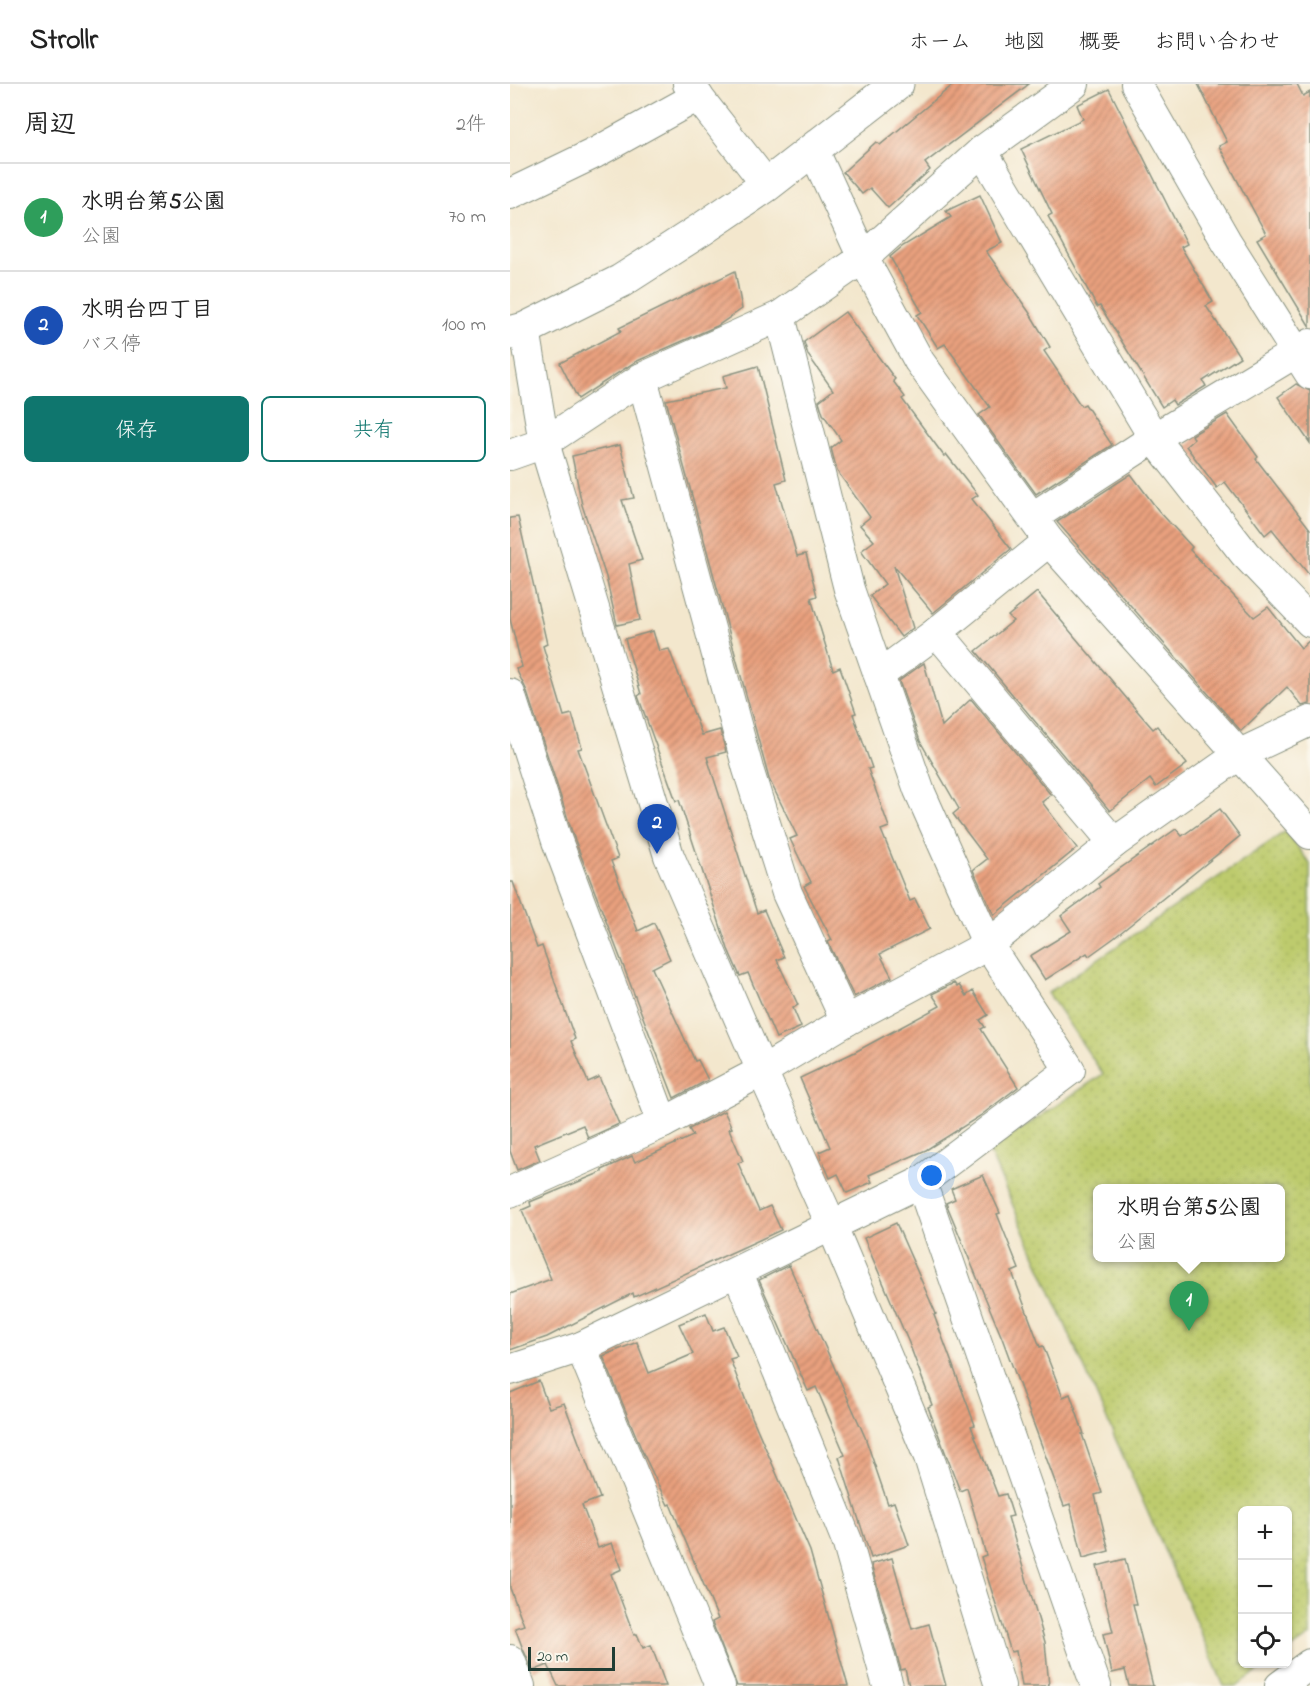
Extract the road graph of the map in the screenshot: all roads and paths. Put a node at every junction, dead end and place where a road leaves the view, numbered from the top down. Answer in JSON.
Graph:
{"nodes":[{"id":1,"x":897,"y":84,"type":"edge"},
{"id":2,"x":1074,"y":84,"type":"edge"},
{"id":3,"x":1136,"y":84,"type":"edge"},
{"id":4,"x":693,"y":90,"type":"edge"},
{"id":5,"x":813,"y":149,"type":"junction"},
{"id":6,"x":982,"y":152,"type":"junction"},
{"id":7,"x":767,"y":184,"type":"junction"},
{"id":8,"x":510,"y":194,"type":"edge"},
{"id":9,"x":863,"y":258,"type":"junction"},
{"id":10,"x":780,"y":316,"type":"junction"},
{"id":11,"x":518,"y":331,"type":"edge"},
{"id":12,"x":1305,"y":357,"type":"edge"},
{"id":13,"x":642,"y":378,"type":"junction"},
{"id":14,"x":1154,"y":438,"type":"junction"},
{"id":15,"x":544,"y":443,"type":"junction"},
{"id":16,"x":510,"y":455,"type":"edge"},
{"id":17,"x":1041,"y":529,"type":"junction"},
{"id":18,"x":1310,"y":622,"type":"edge"},
{"id":19,"x":937,"y":632,"type":"junction"},
{"id":20,"x":879,"y":675,"type":"junction"},
{"id":21,"x":510,"y":694,"type":"edge"},
{"id":22,"x":1310,"y":721,"type":"edge"},
{"id":23,"x":1240,"y":754,"type":"junction"},
{"id":24,"x":1310,"y":834,"type":"edge"},
{"id":25,"x":1114,"y":843,"type":"junction"},
{"id":26,"x":988,"y":945,"type":"junction"},
{"id":27,"x":846,"y":1021,"type":"junction"},
{"id":28,"x":762,"y":1071,"type":"junction"},
{"id":29,"x":663,"y":1123,"type":"junction"},
{"id":30,"x":921,"y":1182,"type":"junction"},
{"id":31,"x":510,"y":1192,"type":"edge"},
{"id":32,"x":831,"y":1224,"type":"junction"},
{"id":33,"x":738,"y":1273,"type":"junction"},
{"id":34,"x":581,"y":1347,"type":"junction"},
{"id":35,"x":510,"y":1370,"type":"edge"},
{"id":36,"x":510,"y":1660,"type":"edge"},
{"id":37,"x":1310,"y":1664,"type":"edge"},
{"id":38,"x":520,"y":1686,"type":"edge"},
{"id":39,"x":720,"y":1686,"type":"edge"},
{"id":40,"x":888,"y":1686,"type":"edge"},
{"id":41,"x":1000,"y":1686,"type":"edge"},
{"id":42,"x":1096,"y":1686,"type":"edge"},
{"id":43,"x":1280,"y":1686,"type":"edge"}],
"edges":[{"from":1,"to":5,"type":"street"},
{"from":2,"to":6,"type":"street"},
{"from":3,"to":12,"type":"street"},
{"from":4,"to":7,"type":"street"},
{"from":4,"to":8,"type":"street"},
{"from":5,"to":7,"type":"street"},
{"from":5,"to":9,"type":"street"},
{"from":6,"to":9,"type":"street"},
{"from":6,"to":14,"type":"street"},
{"from":7,"to":11,"type":"street"},
{"from":9,"to":10,"type":"street"},
{"from":9,"to":17,"type":"street"},
{"from":10,"to":13,"type":"street"},
{"from":10,"to":20,"type":"street"},
{"from":11,"to":15,"type":"street"},
{"from":12,"to":14,"type":"street"},
{"from":13,"to":15,"type":"street"},
{"from":13,"to":27,"type":"street"},
{"from":14,"to":17,"type":"street"},
{"from":14,"to":18,"type":"street"},
{"from":15,"to":16,"type":"street"},
{"from":15,"to":28,"type":"street"},
{"from":17,"to":19,"type":"street"},
{"from":17,"to":23,"type":"street"},
{"from":19,"to":20,"type":"street"},
{"from":19,"to":25,"type":"street"},
{"from":20,"to":26,"type":"street"},
{"from":21,"to":29,"type":"street"},
{"from":22,"to":23,"type":"street"},
{"from":23,"to":24,"type":"street"},
{"from":23,"to":25,"type":"street"},
{"from":25,"to":26,"type":"street"},
{"from":26,"to":27,"type":"street"},
{"from":26,"to":30,"type":"street"},
{"from":27,"to":28,"type":"street"},
{"from":28,"to":29,"type":"street"},
{"from":28,"to":32,"type":"street"},
{"from":29,"to":31,"type":"street"},
{"from":30,"to":32,"type":"street"},
{"from":30,"to":42,"type":"street"},
{"from":32,"to":33,"type":"street"},
{"from":32,"to":41,"type":"street"},
{"from":33,"to":34,"type":"street"},
{"from":33,"to":40,"type":"street"},
{"from":34,"to":35,"type":"street"},
{"from":34,"to":39,"type":"street"},
{"from":36,"to":38,"type":"street"},
{"from":37,"to":43,"type":"street"}]}
